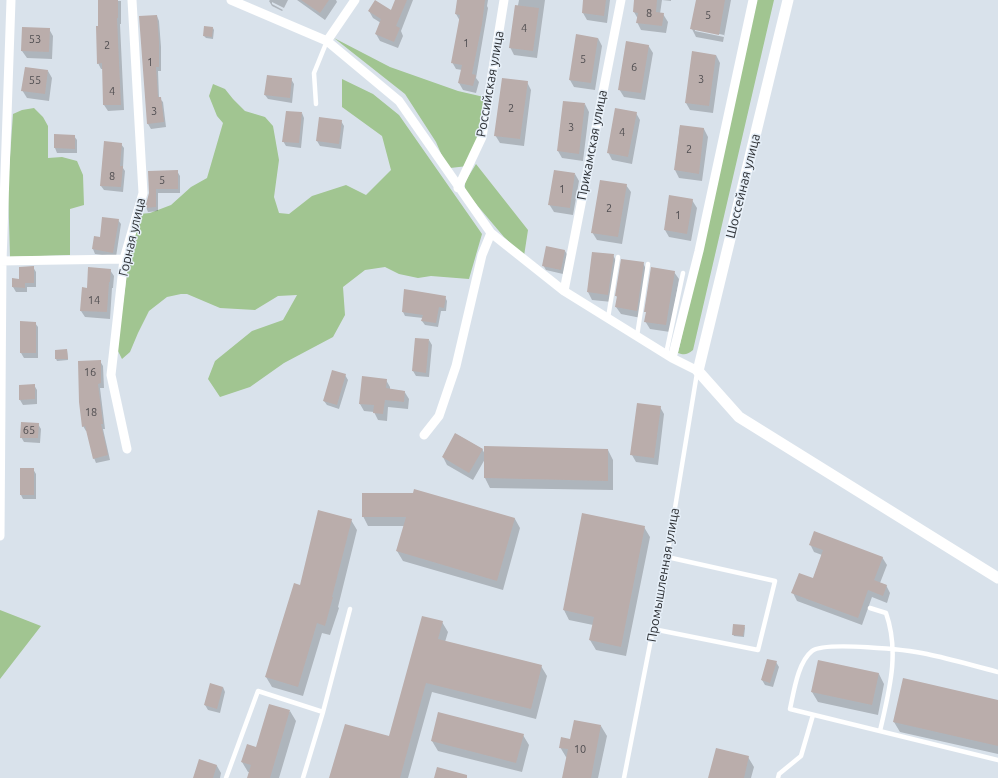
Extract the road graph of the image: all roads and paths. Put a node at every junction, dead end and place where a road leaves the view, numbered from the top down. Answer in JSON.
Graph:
{"nodes":[{"id":1,"x":11,"y":0,"type":"edge"},
{"id":2,"x":132,"y":0,"type":"edge"},
{"id":3,"x":231,"y":0,"type":"edge"},
{"id":4,"x":355,"y":0,"type":"edge"},
{"id":5,"x":504,"y":0,"type":"edge"},
{"id":6,"x":621,"y":0,"type":"edge"},
{"id":7,"x":753,"y":0,"type":"edge"},
{"id":8,"x":788,"y":0,"type":"edge"},
{"id":9,"x":327,"y":41,"type":"junction"},
{"id":10,"x":316,"y":104,"type":"dead end"},
{"id":11,"x":458,"y":188,"type":"junction"},
{"id":12,"x":491,"y":234,"type":"junction"},
{"id":13,"x":618,"y":258,"type":"dead end"},
{"id":14,"x":124,"y":259,"type":"junction"},
{"id":15,"x":1,"y":261,"type":"edge"},
{"id":16,"x":648,"y":264,"type":"dead end"},
{"id":17,"x":682,"y":273,"type":"dead end"},
{"id":18,"x":564,"y":291,"type":"junction"},
{"id":19,"x":608,"y":318,"type":"junction"},
{"id":20,"x":637,"y":336,"type":"junction"},
{"id":21,"x":669,"y":356,"type":"junction"},
{"id":22,"x":698,"y":371,"type":"junction"},
{"id":23,"x":424,"y":436,"type":"dead end"},
{"id":24,"x":127,"y":449,"type":"dead end"},
{"id":25,"x":0,"y":536,"type":"edge"},
{"id":26,"x":667,"y":557,"type":"junction"},
{"id":27,"x":998,"y":578,"type":"edge"},
{"id":28,"x":870,"y":608,"type":"dead end"},
{"id":29,"x":350,"y":609,"type":"dead end"},
{"id":30,"x":653,"y":628,"type":"junction"},
{"id":31,"x":894,"y":650,"type":"junction"},
{"id":32,"x":998,"y":672,"type":"edge"},
{"id":33,"x":323,"y":712,"type":"junction"},
{"id":34,"x":813,"y":715,"type":"junction"},
{"id":35,"x":880,"y":731,"type":"junction"},
{"id":36,"x":998,"y":760,"type":"edge"},
{"id":37,"x":226,"y":778,"type":"edge"},
{"id":38,"x":303,"y":778,"type":"edge"},
{"id":39,"x":624,"y":778,"type":"edge"},
{"id":40,"x":778,"y":778,"type":"edge"}],
"edges":[{"from":1,"to":15,"type":"street"},
{"from":2,"to":14,"type":"street","name":"Горная улица"},
{"from":3,"to":9,"type":"street"},
{"from":4,"to":9,"type":"street"},
{"from":5,"to":11,"type":"street","name":"Российская улица"},
{"from":6,"to":18,"type":"street","name":"Прикамская улица"},
{"from":7,"to":21,"type":"street"},
{"from":8,"to":22,"type":"street","name":"Шоссейная улица"},
{"from":9,"to":10,"type":"lane"},
{"from":9,"to":11,"type":"street"},
{"from":11,"to":12,"type":"street"},
{"from":12,"to":18,"type":"street"},
{"from":12,"to":23,"type":"street"},
{"from":13,"to":19,"type":"lane"},
{"from":14,"to":15,"type":"street"},
{"from":14,"to":24,"type":"street","name":"Горная улица"},
{"from":15,"to":25,"type":"street"},
{"from":16,"to":20,"type":"lane"},
{"from":17,"to":21,"type":"lane"},
{"from":18,"to":19,"type":"street"},
{"from":19,"to":20,"type":"street"},
{"from":20,"to":21,"type":"street"},
{"from":21,"to":22,"type":"street"},
{"from":22,"to":26,"type":"lane","name":"Промышленная улица"},
{"from":22,"to":27,"type":"street"},
{"from":26,"to":30,"type":"lane","name":"Промышленная улица"},
{"from":26,"to":30,"type":"lane"},
{"from":28,"to":31,"type":"lane"},
{"from":29,"to":33,"type":"lane"},
{"from":30,"to":39,"type":"lane","name":"Промышленная улица"},
{"from":31,"to":32,"type":"lane"},
{"from":31,"to":34,"type":"lane"},
{"from":31,"to":35,"type":"lane"},
{"from":33,"to":37,"type":"lane"},
{"from":33,"to":38,"type":"lane"},
{"from":34,"to":35,"type":"lane"},
{"from":34,"to":40,"type":"lane"},
{"from":35,"to":36,"type":"lane"}]}
